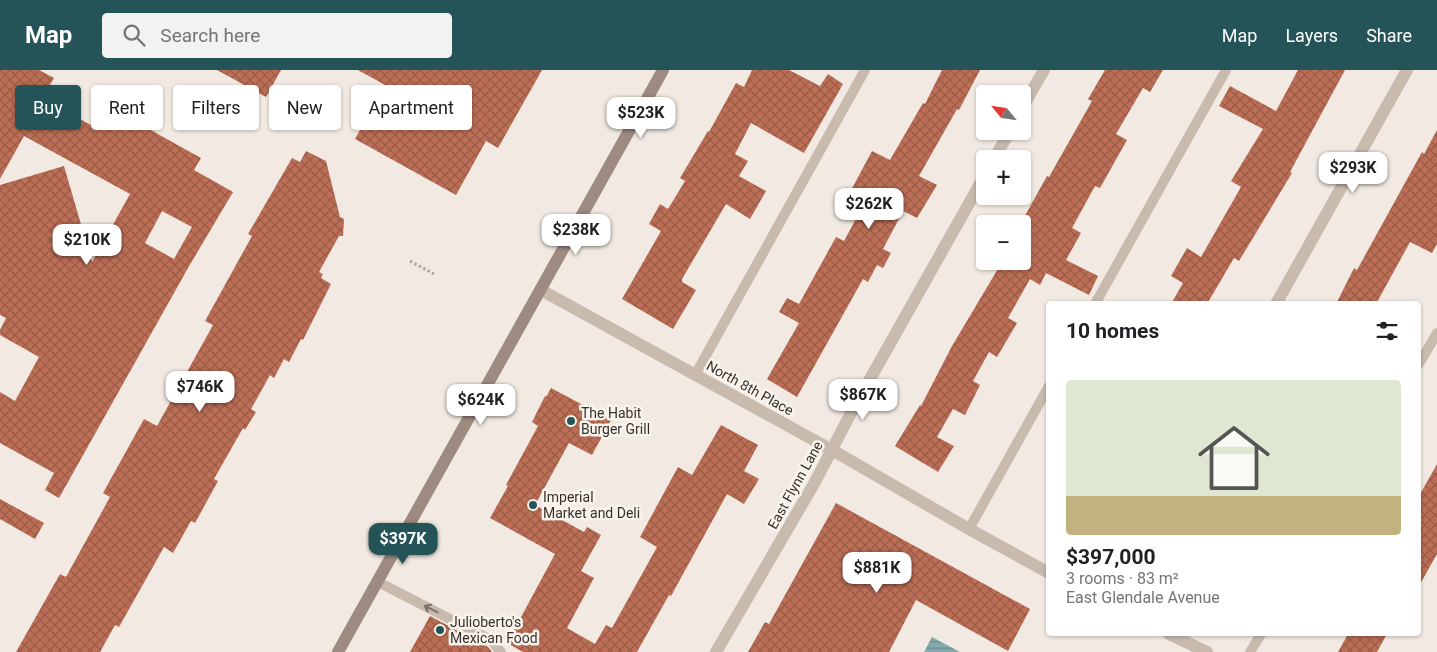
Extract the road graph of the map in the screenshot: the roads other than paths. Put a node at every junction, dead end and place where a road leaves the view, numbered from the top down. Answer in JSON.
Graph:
{"nodes":[{"id":1,"x":664,"y":70,"type":"edge"},
{"id":2,"x":865,"y":70,"type":"edge"},
{"id":3,"x":1044,"y":70,"type":"edge"},
{"id":4,"x":1226,"y":70,"type":"edge"},
{"id":5,"x":1407,"y":70,"type":"edge"},
{"id":6,"x":1031,"y":92,"type":"edge"},
{"id":7,"x":976,"y":191,"type":"edge"},
{"id":8,"x":541,"y":290,"type":"junction"},
{"id":9,"x":1097,"y":301,"type":"edge"},
{"id":10,"x":1278,"y":301,"type":"edge"},
{"id":11,"x":1437,"y":333,"type":"edge"},
{"id":12,"x":1421,"y":361,"type":"edge"},
{"id":13,"x":695,"y":375,"type":"junction"},
{"id":14,"x":1046,"y":391,"type":"edge"},
{"id":15,"x":832,"y":450,"type":"junction"},
{"id":16,"x":969,"y":529,"type":"junction"},
{"id":17,"x":1046,"y":571,"type":"edge"},
{"id":18,"x":378,"y":582,"type":"junction"},
{"id":19,"x":1172,"y":636,"type":"edge"},
{"id":20,"x":1259,"y":636,"type":"edge"},
{"id":21,"x":338,"y":652,"type":"edge"},
{"id":22,"x":501,"y":652,"type":"edge"},
{"id":23,"x":716,"y":652,"type":"edge"},
{"id":24,"x":1207,"y":652,"type":"edge"},
{"id":25,"x":1250,"y":652,"type":"edge"}],
"edges":[{"from":1,"to":8,"type":"main road"},
{"from":2,"to":13,"type":"lane"},
{"from":3,"to":6,"type":"street"},
{"from":4,"to":9,"type":"lane"},
{"from":5,"to":10,"type":"street"},
{"from":7,"to":15,"type":"street","name":"East Flynn Lane"},
{"from":8,"to":13,"type":"street","name":"North 8th Place"},
{"from":8,"to":18,"type":"main road"},
{"from":11,"to":12,"type":"lane"},
{"from":13,"to":15,"type":"street","name":"North 8th Place"},
{"from":14,"to":16,"type":"lane"},
{"from":15,"to":16,"type":"street","name":"North 8th Place"},
{"from":15,"to":23,"type":"street","name":"East Flynn Lane"},
{"from":16,"to":17,"type":"street","name":"North 8th Place"},
{"from":18,"to":21,"type":"main road"},
{"from":22,"to":18,"type":"lane","one_way":true},
{"from":19,"to":24,"type":"street"},
{"from":20,"to":25,"type":"lane"}]}
